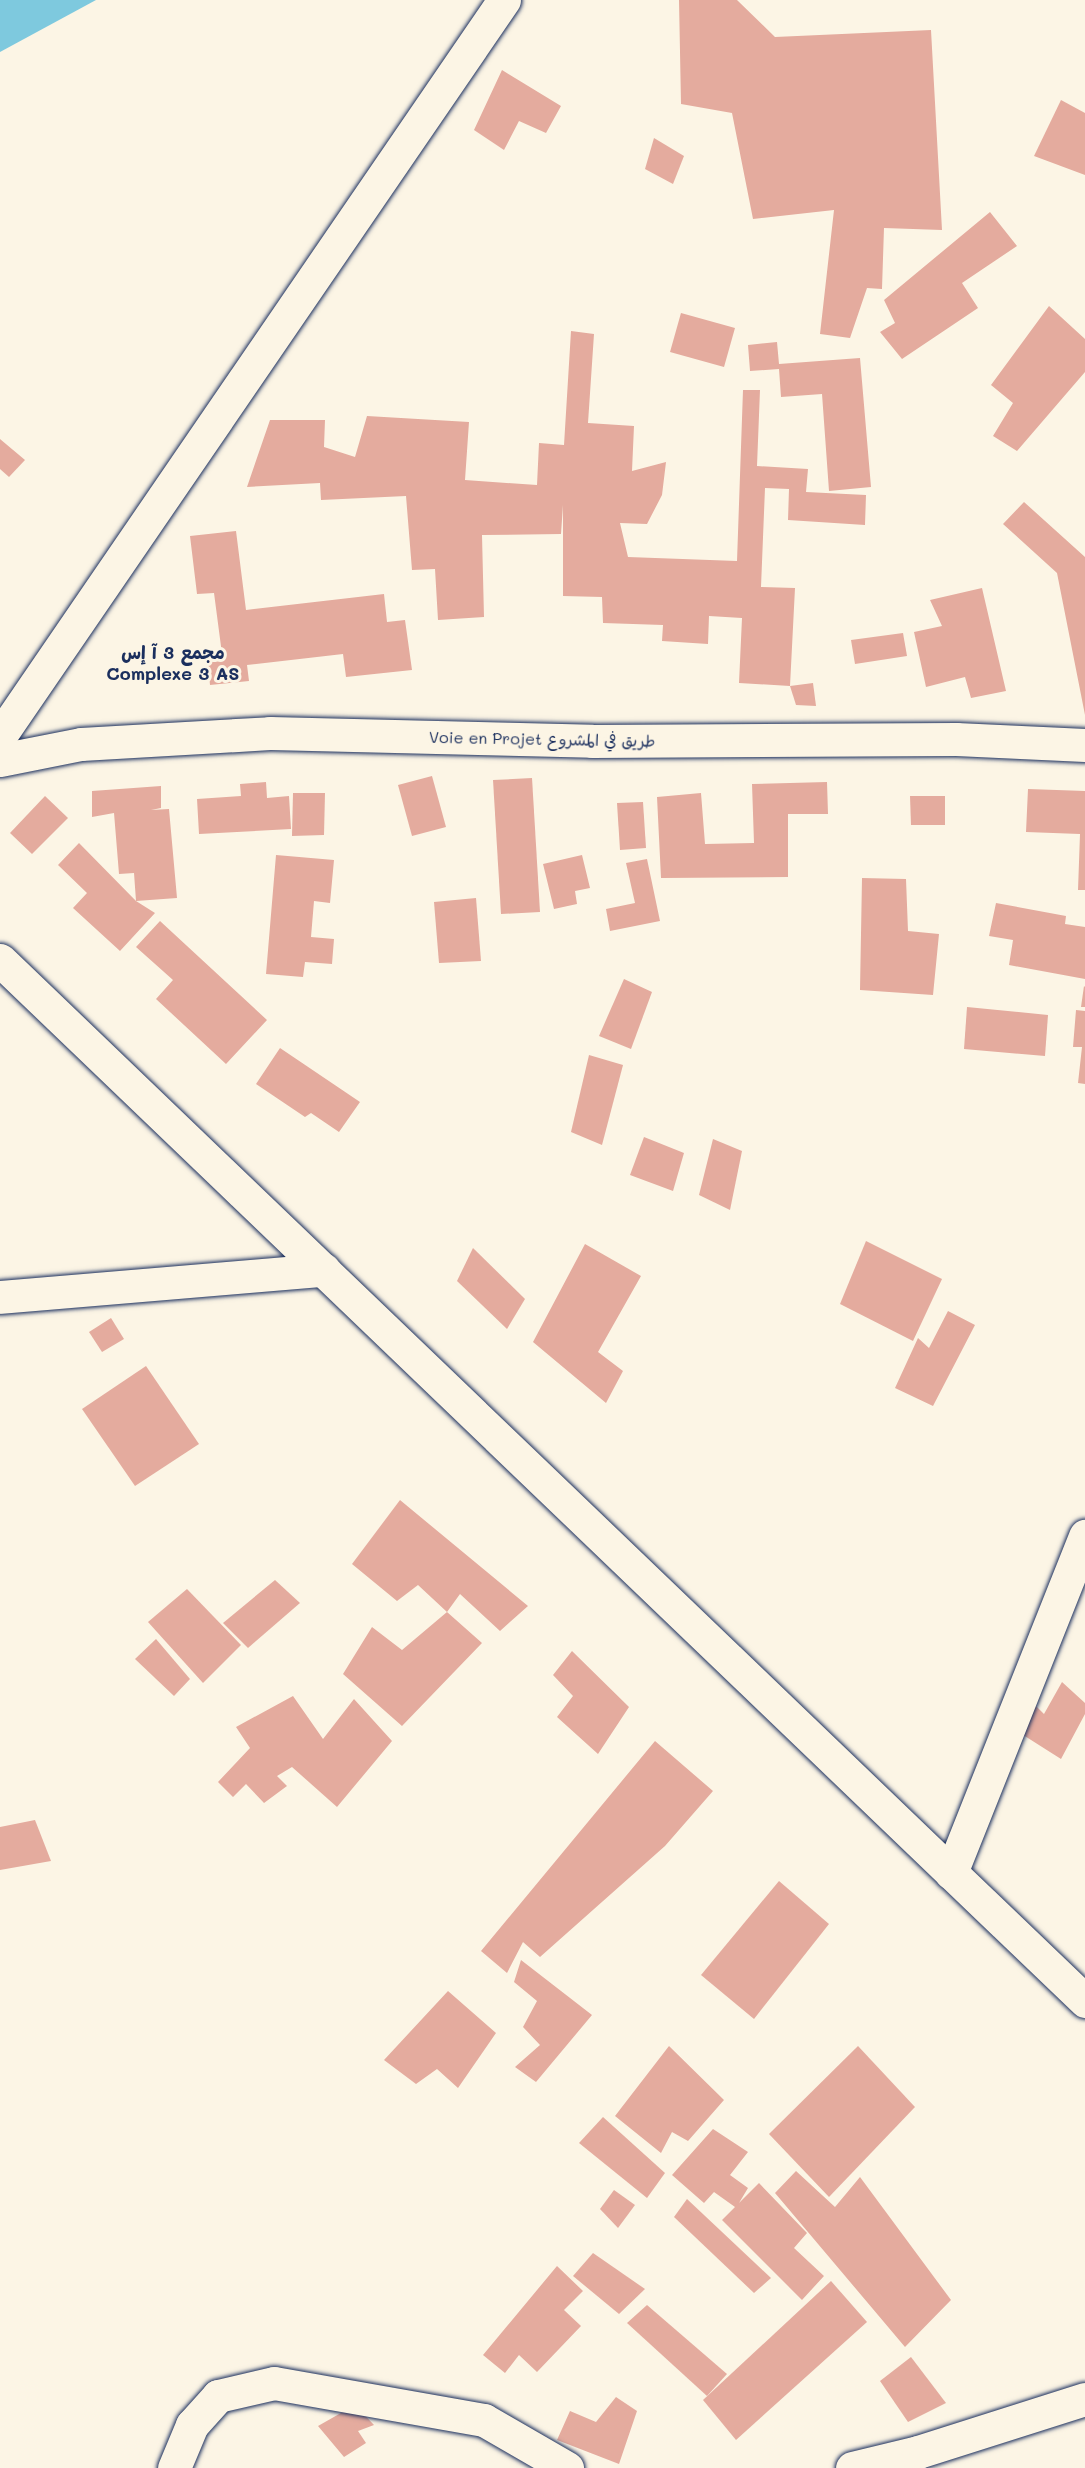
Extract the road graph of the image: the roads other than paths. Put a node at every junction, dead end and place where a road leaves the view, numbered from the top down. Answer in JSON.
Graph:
{"nodes":[{"id":1,"x":504,"y":0,"type":"edge"},
{"id":2,"x":0,"y":735,"type":"edge"},
{"id":3,"x":1085,"y":745,"type":"edge"},
{"id":4,"x":0,"y":760,"type":"edge"},
{"id":5,"x":0,"y":960,"type":"edge"},
{"id":6,"x":324,"y":1270,"type":"junction"},
{"id":7,"x":0,"y":1297,"type":"edge"},
{"id":8,"x":1085,"y":1536,"type":"edge"},
{"id":9,"x":951,"y":1873,"type":"junction"},
{"id":10,"x":1085,"y":2001,"type":"edge"},
{"id":11,"x":1085,"y":2398,"type":"edge"},
{"id":12,"x":174,"y":2468,"type":"edge"},
{"id":13,"x":567,"y":2468,"type":"edge"},
{"id":14,"x":852,"y":2468,"type":"edge"}],
"edges":[{"from":1,"to":2,"type":"street"},
{"from":3,"to":4,"type":"street","name":"Voie en Projet طريق في المشروع"},
{"from":5,"to":6,"type":"street"},
{"from":6,"to":7,"type":"street"},
{"from":6,"to":9,"type":"street"},
{"from":8,"to":9,"type":"street"},
{"from":9,"to":10,"type":"street"},
{"from":11,"to":14,"type":"street"},
{"from":12,"to":13,"type":"street"}]}
